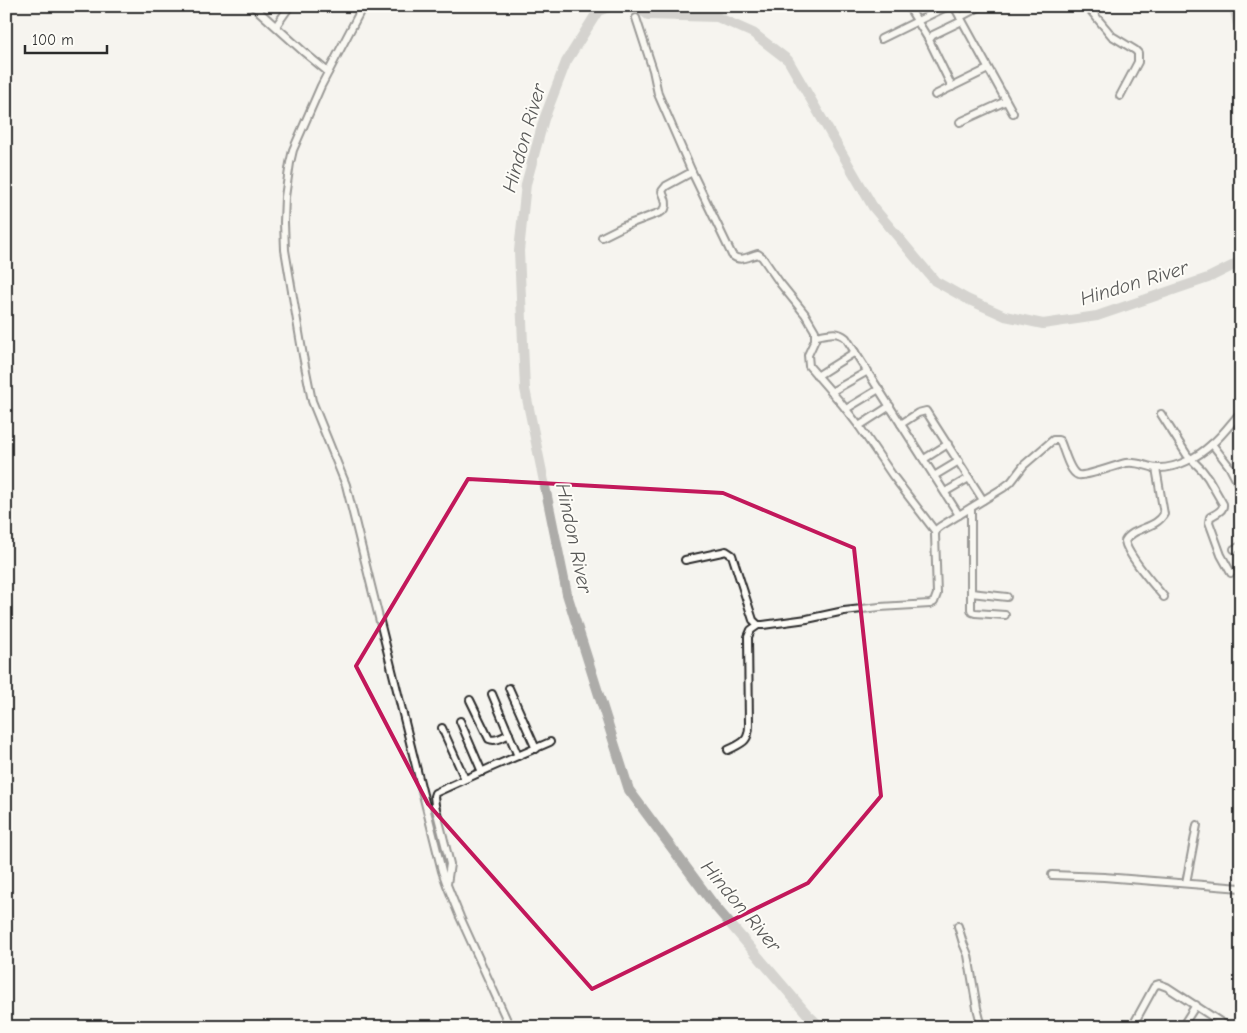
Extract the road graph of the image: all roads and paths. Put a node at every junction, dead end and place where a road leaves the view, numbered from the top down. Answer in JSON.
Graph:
{"nodes":[{"id":1,"x":253,"y":6,"type":"edge"},
{"id":2,"x":290,"y":6,"type":"edge"},
{"id":3,"x":364,"y":6,"type":"edge"},
{"id":4,"x":908,"y":6,"type":"edge"},
{"id":5,"x":948,"y":6,"type":"edge"},
{"id":6,"x":954,"y":6,"type":"edge"},
{"id":7,"x":981,"y":6,"type":"edge"},
{"id":8,"x":1087,"y":6,"type":"edge"},
{"id":9,"x":636,"y":18,"type":"dead end"},
{"id":10,"x":962,"y":19,"type":"junction"},
{"id":11,"x":917,"y":22,"type":"junction"},
{"id":12,"x":276,"y":26,"type":"junction"},
{"id":13,"x":881,"y":39,"type":"dead end"},
{"id":14,"x":929,"y":40,"type":"junction"},
{"id":15,"x":988,"y":69,"type":"junction"},
{"id":16,"x":328,"y":72,"type":"junction"},
{"id":17,"x":952,"y":87,"type":"junction"},
{"id":18,"x":935,"y":95,"type":"dead end"},
{"id":19,"x":1120,"y":96,"type":"dead end"},
{"id":20,"x":1006,"y":101,"type":"junction"},
{"id":21,"x":1012,"y":113,"type":"dead end"},
{"id":22,"x":960,"y":122,"type":"dead end"},
{"id":23,"x":692,"y":172,"type":"junction"},
{"id":24,"x":602,"y":237,"type":"dead end"},
{"id":25,"x":816,"y":336,"type":"junction"},
{"id":26,"x":855,"y":352,"type":"junction"},
{"id":27,"x":868,"y":371,"type":"junction"},
{"id":28,"x":817,"y":376,"type":"junction"},
{"id":29,"x":879,"y":388,"type":"junction"},
{"id":30,"x":832,"y":392,"type":"junction"},
{"id":31,"x":890,"y":406,"type":"junction"},
{"id":32,"x":846,"y":409,"type":"junction"},
{"id":33,"x":1241,"y":412,"type":"edge"},
{"id":34,"x":1161,"y":414,"type":"dead end"},
{"id":35,"x":901,"y":424,"type":"junction"},
{"id":36,"x":859,"y":426,"type":"junction"},
{"id":37,"x":948,"y":444,"type":"junction"},
{"id":38,"x":1212,"y":444,"type":"junction"},
{"id":39,"x":924,"y":459,"type":"junction"},
{"id":40,"x":1190,"y":460,"type":"junction"},
{"id":41,"x":959,"y":461,"type":"junction"},
{"id":42,"x":1156,"y":468,"type":"junction"},
{"id":43,"x":934,"y":476,"type":"junction"},
{"id":44,"x":969,"y":478,"type":"junction"},
{"id":45,"x":1241,"y":489,"type":"edge"},
{"id":46,"x":945,"y":492,"type":"junction"},
{"id":47,"x":983,"y":500,"type":"junction"},
{"id":48,"x":971,"y":508,"type":"junction"},
{"id":49,"x":959,"y":515,"type":"junction"},
{"id":50,"x":936,"y":531,"type":"junction"},
{"id":51,"x":685,"y":560,"type":"dead end"},
{"id":52,"x":1231,"y":572,"type":"dead end"},
{"id":53,"x":971,"y":594,"type":"junction"},
{"id":54,"x":1006,"y":597,"type":"dead end"},
{"id":55,"x":1164,"y":598,"type":"dead end"},
{"id":56,"x":1005,"y":615,"type":"dead end"},
{"id":57,"x":758,"y":625,"type":"junction"},
{"id":58,"x":510,"y":688,"type":"dead end"},
{"id":59,"x":492,"y":694,"type":"dead end"},
{"id":60,"x":470,"y":700,"type":"dead end"},
{"id":61,"x":460,"y":721,"type":"dead end"},
{"id":62,"x":442,"y":728,"type":"dead end"},
{"id":63,"x":509,"y":734,"type":"junction"},
{"id":64,"x":550,"y":742,"type":"dead end"},
{"id":65,"x":536,"y":748,"type":"junction"},
{"id":66,"x":728,"y":750,"type":"dead end"},
{"id":67,"x":518,"y":756,"type":"junction"},
{"id":68,"x":482,"y":772,"type":"junction"},
{"id":69,"x":465,"y":780,"type":"junction"},
{"id":70,"x":1197,"y":825,"type":"dead end"},
{"id":71,"x":1052,"y":875,"type":"dead end"},
{"id":72,"x":1186,"y":883,"type":"junction"},
{"id":73,"x":447,"y":885,"type":"junction"},
{"id":74,"x":1241,"y":888,"type":"edge"},
{"id":75,"x":958,"y":926,"type":"dead end"},
{"id":76,"x":1196,"y":1005,"type":"junction"},
{"id":77,"x":510,"y":1027,"type":"edge"},
{"id":78,"x":982,"y":1027,"type":"edge"},
{"id":79,"x":1132,"y":1027,"type":"edge"},
{"id":80,"x":1182,"y":1027,"type":"edge"},
{"id":81,"x":1228,"y":1027,"type":"edge"}],
"edges":[{"from":1,"to":12,"type":"street"},
{"from":2,"to":12,"type":"street"},
{"from":3,"to":16,"type":"street"},
{"from":4,"to":11,"type":"street"},
{"from":5,"to":11,"type":"street"},
{"from":6,"to":10,"type":"street"},
{"from":7,"to":10,"type":"street"},
{"from":8,"to":19,"type":"street"},
{"from":9,"to":23,"type":"street"},
{"from":10,"to":14,"type":"street"},
{"from":10,"to":15,"type":"street"},
{"from":11,"to":13,"type":"street"},
{"from":11,"to":14,"type":"street"},
{"from":12,"to":16,"type":"street"},
{"from":14,"to":17,"type":"street"},
{"from":15,"to":17,"type":"street"},
{"from":15,"to":20,"type":"street"},
{"from":16,"to":73,"type":"street"},
{"from":17,"to":18,"type":"street"},
{"from":20,"to":21,"type":"street"},
{"from":20,"to":22,"type":"street"},
{"from":23,"to":24,"type":"street"},
{"from":23,"to":25,"type":"street"},
{"from":25,"to":26,"type":"street"},
{"from":25,"to":28,"type":"street"},
{"from":26,"to":27,"type":"street"},
{"from":26,"to":28,"type":"street"},
{"from":27,"to":29,"type":"street"},
{"from":27,"to":30,"type":"street"},
{"from":28,"to":30,"type":"street"},
{"from":29,"to":31,"type":"street"},
{"from":29,"to":32,"type":"street"},
{"from":30,"to":32,"type":"street"},
{"from":31,"to":35,"type":"street"},
{"from":31,"to":36,"type":"street"},
{"from":32,"to":36,"type":"street"},
{"from":33,"to":38,"type":"street"},
{"from":34,"to":40,"type":"street"},
{"from":35,"to":37,"type":"street"},
{"from":35,"to":39,"type":"street"},
{"from":36,"to":50,"type":"street"},
{"from":37,"to":39,"type":"street"},
{"from":37,"to":41,"type":"street"},
{"from":38,"to":40,"type":"street"},
{"from":38,"to":45,"type":"street"},
{"from":39,"to":43,"type":"street"},
{"from":40,"to":42,"type":"street"},
{"from":40,"to":52,"type":"street"},
{"from":41,"to":43,"type":"street"},
{"from":41,"to":44,"type":"street"},
{"from":42,"to":47,"type":"street"},
{"from":42,"to":55,"type":"street"},
{"from":43,"to":46,"type":"street"},
{"from":44,"to":46,"type":"street"},
{"from":44,"to":47,"type":"street"},
{"from":46,"to":49,"type":"street"},
{"from":47,"to":48,"type":"street"},
{"from":48,"to":49,"type":"street"},
{"from":48,"to":53,"type":"street"},
{"from":49,"to":50,"type":"street"},
{"from":50,"to":57,"type":"street"},
{"from":51,"to":57,"type":"street"},
{"from":53,"to":54,"type":"street"},
{"from":53,"to":56,"type":"street"},
{"from":57,"to":66,"type":"street"},
{"from":58,"to":65,"type":"street"},
{"from":59,"to":63,"type":"street"},
{"from":60,"to":63,"type":"street"},
{"from":61,"to":68,"type":"street"},
{"from":62,"to":69,"type":"street"},
{"from":63,"to":67,"type":"street"},
{"from":64,"to":65,"type":"street"},
{"from":65,"to":67,"type":"street"},
{"from":67,"to":68,"type":"street"},
{"from":68,"to":69,"type":"street"},
{"from":69,"to":73,"type":"street"},
{"from":70,"to":72,"type":"street"},
{"from":71,"to":72,"type":"street"},
{"from":72,"to":74,"type":"street"},
{"from":73,"to":77,"type":"street"},
{"from":75,"to":78,"type":"street"},
{"from":76,"to":79,"type":"street"},
{"from":76,"to":80,"type":"street"},
{"from":76,"to":81,"type":"street"}]}
